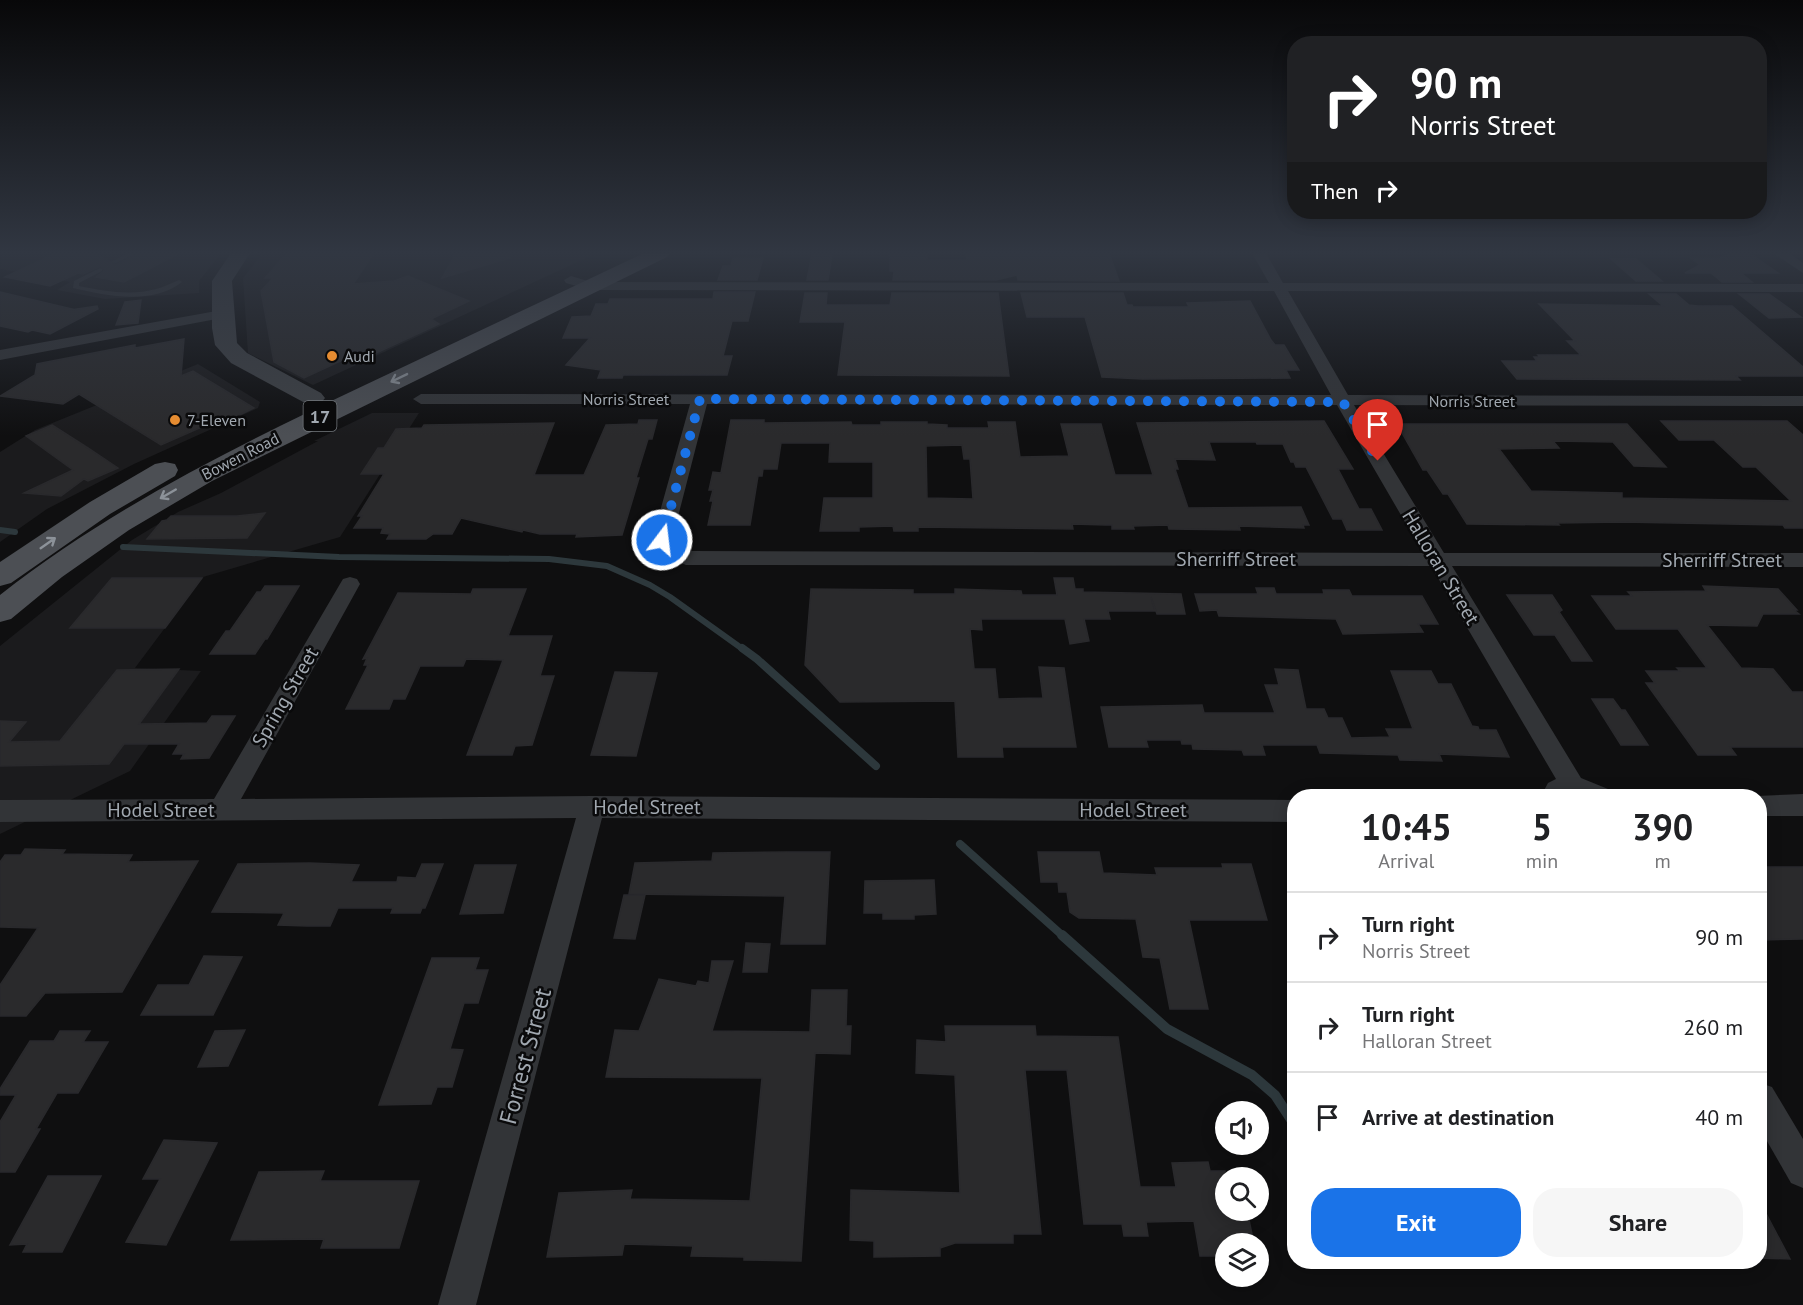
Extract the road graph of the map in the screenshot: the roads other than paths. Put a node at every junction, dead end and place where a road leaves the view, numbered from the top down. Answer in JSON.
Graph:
{"nodes":[{"id":1,"x":222,"y":314,"type":"edge"},
{"id":2,"x":514,"y":314,"type":"edge"},
{"id":3,"x":1293,"y":314,"type":"edge"},
{"id":4,"x":222,"y":321,"type":"junction"},
{"id":5,"x":0,"y":355,"type":"edge"},
{"id":6,"x":421,"y":399,"type":"dead end"},
{"id":7,"x":700,"y":399,"type":"junction"},
{"id":8,"x":1803,"y":401,"type":"edge"},
{"id":9,"x":1343,"y":402,"type":"junction"},
{"id":10,"x":315,"y":408,"type":"junction"},
{"id":11,"x":1437,"y":560,"type":"junction"},
{"id":12,"x":1803,"y":560,"type":"edge"},
{"id":13,"x":0,"y":576,"type":"edge"},
{"id":14,"x":350,"y":584,"type":"dead end"},
{"id":15,"x":0,"y":611,"type":"edge"},
{"id":16,"x":1562,"y":789,"type":"edge"},
{"id":17,"x":1767,"y":806,"type":"edge"},
{"id":18,"x":1803,"y":806,"type":"edge"},
{"id":19,"x":592,"y":807,"type":"junction"},
{"id":20,"x":220,"y":810,"type":"junction"},
{"id":21,"x":1287,"y":811,"type":"edge"},
{"id":22,"x":0,"y":812,"type":"edge"},
{"id":23,"x":1767,"y":1112,"type":"edge"},
{"id":24,"x":1803,"y":1171,"type":"edge"},
{"id":25,"x":457,"y":1305,"type":"edge"}],
"edges":[{"from":1,"to":4,"type":"main road"},
{"from":2,"to":10,"type":"main road","name":"Bowen Road","number":"17"},
{"from":3,"to":9,"type":"street","name":"Halloran Street"},
{"from":4,"to":5,"type":"street"},
{"from":4,"to":10,"type":"main road"},
{"from":6,"to":7,"type":"street","name":"Norris Street"},
{"from":7,"to":9,"type":"street","name":"Norris Street"},
{"from":7,"to":11,"type":"street","name":"Sherriff Street"},
{"from":8,"to":9,"type":"street","name":"Norris Street"},
{"from":9,"to":11,"type":"street","name":"Halloran Street"},
{"from":13,"to":10,"type":"main road","name":"Bowen Road","number":"17","one_way":true},
{"from":10,"to":15,"type":"main road","name":"Bowen Road","number":"17","one_way":true},
{"from":11,"to":12,"type":"street","name":"Sherriff Street"},
{"from":11,"to":16,"type":"street","name":"Halloran Street"},
{"from":14,"to":20,"type":"street","name":"Spring Street"},
{"from":17,"to":18,"type":"street"},
{"from":19,"to":20,"type":"street","name":"Hodel Street"},
{"from":19,"to":21,"type":"street","name":"Hodel Street"},
{"from":19,"to":25,"type":"street","name":"Forrest Street"},
{"from":20,"to":22,"type":"street","name":"Hodel Street"},
{"from":23,"to":24,"type":"street"}]}
